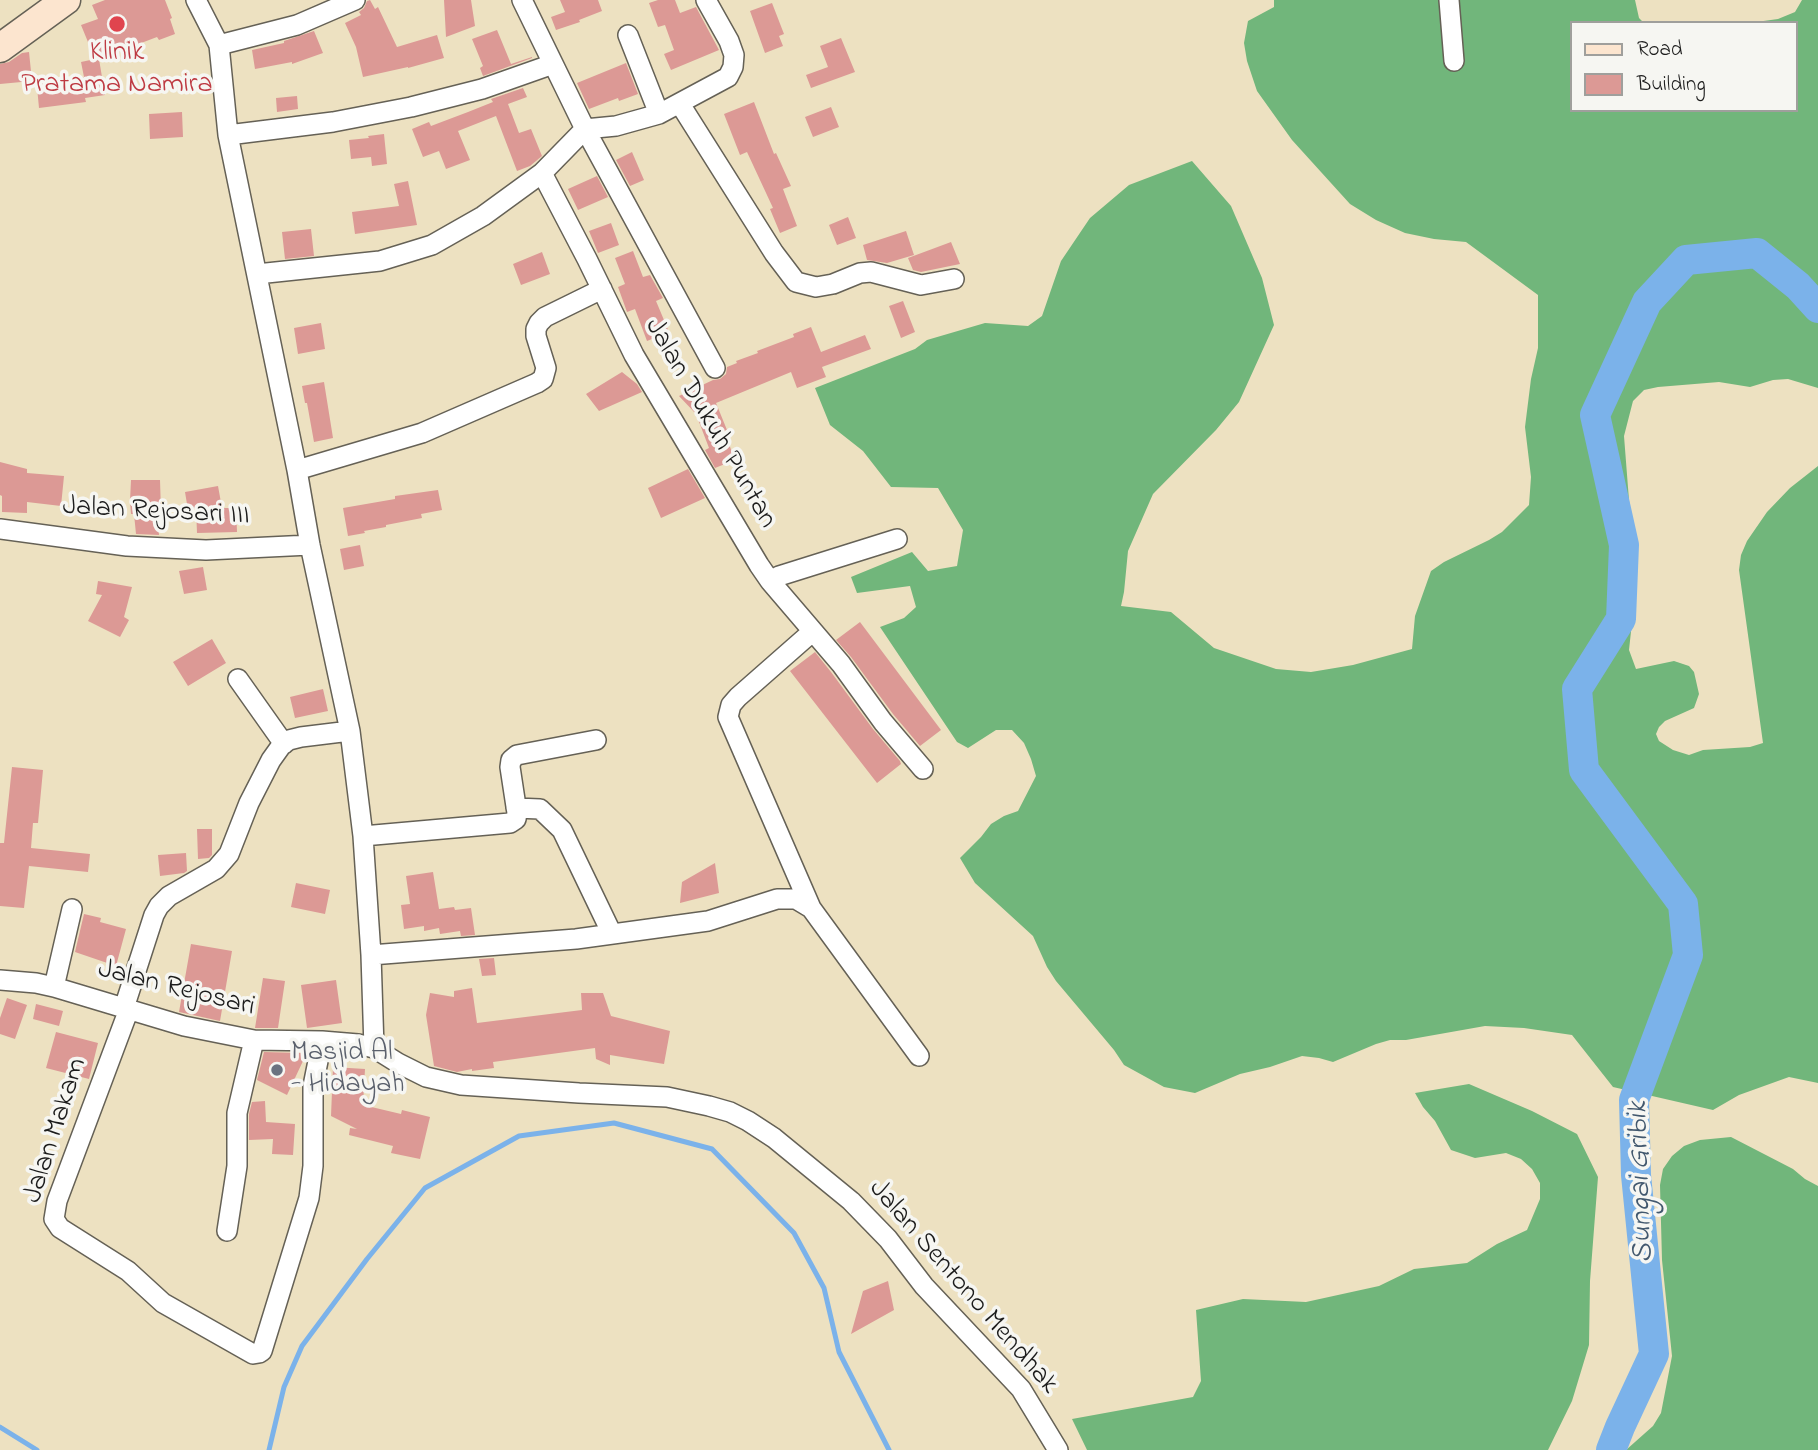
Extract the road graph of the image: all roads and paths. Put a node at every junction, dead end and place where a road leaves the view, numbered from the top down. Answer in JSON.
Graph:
{"nodes":[{"id":1,"x":66,"y":0,"type":"edge"},
{"id":2,"x":196,"y":0,"type":"edge"},
{"id":3,"x":355,"y":0,"type":"edge"},
{"id":4,"x":522,"y":0,"type":"edge"},
{"id":5,"x":706,"y":0,"type":"edge"},
{"id":6,"x":1449,"y":0,"type":"edge"},
{"id":7,"x":628,"y":35,"type":"dead end"},
{"id":8,"x":219,"y":45,"type":"junction"},
{"id":9,"x":0,"y":48,"type":"edge"},
{"id":10,"x":1454,"y":61,"type":"dead end"},
{"id":11,"x":553,"y":64,"type":"junction"},
{"id":12,"x":680,"y":104,"type":"junction"},
{"id":13,"x":659,"y":114,"type":"junction"},
{"id":14,"x":585,"y":129,"type":"junction"},
{"id":15,"x":228,"y":135,"type":"junction"},
{"id":16,"x":542,"y":173,"type":"junction"},
{"id":17,"x":257,"y":274,"type":"junction"},
{"id":18,"x":954,"y":279,"type":"dead end"},
{"id":19,"x":602,"y":289,"type":"junction"},
{"id":20,"x":715,"y":368,"type":"dead end"},
{"id":21,"x":297,"y":470,"type":"junction"},
{"id":22,"x":0,"y":530,"type":"edge"},
{"id":23,"x":897,"y":538,"type":"dead end"},
{"id":24,"x":310,"y":545,"type":"junction"},
{"id":25,"x":770,"y":581,"type":"junction"},
{"id":26,"x":812,"y":632,"type":"junction"},
{"id":27,"x":238,"y":679,"type":"dead end"},
{"id":28,"x":350,"y":731,"type":"junction"},
{"id":29,"x":596,"y":740,"type":"dead end"},
{"id":30,"x":284,"y":744,"type":"junction"},
{"id":31,"x":923,"y":769,"type":"dead end"},
{"id":32,"x":516,"y":808,"type":"junction"},
{"id":33,"x":363,"y":836,"type":"junction"},
{"id":34,"x":811,"y":908,"type":"junction"},
{"id":35,"x":72,"y":909,"type":"dead end"},
{"id":36,"x":612,"y":934,"type":"junction"},
{"id":37,"x":371,"y":955,"type":"junction"},
{"id":38,"x":0,"y":980,"type":"edge"},
{"id":39,"x":54,"y":987,"type":"junction"},
{"id":40,"x":126,"y":1008,"type":"junction"},
{"id":41,"x":254,"y":1040,"type":"junction"},
{"id":42,"x":322,"y":1041,"type":"junction"},
{"id":43,"x":374,"y":1048,"type":"junction"},
{"id":44,"x":919,"y":1056,"type":"dead end"},
{"id":45,"x":667,"y":1097,"type":"joint"},
{"id":46,"x":227,"y":1231,"type":"dead end"},
{"id":47,"x":1058,"y":1450,"type":"edge"}],
"edges":[{"from":1,"to":9,"type":"main road"},
{"from":2,"to":8,"type":"street"},
{"from":3,"to":8,"type":"street"},
{"from":4,"to":11,"type":"street"},
{"from":5,"to":12,"type":"street"},
{"from":6,"to":10,"type":"street"},
{"from":7,"to":13,"type":"street"},
{"from":8,"to":15,"type":"street"},
{"from":11,"to":14,"type":"street"},
{"from":11,"to":15,"type":"street"},
{"from":12,"to":13,"type":"street"},
{"from":12,"to":18,"type":"street"},
{"from":13,"to":14,"type":"street"},
{"from":14,"to":16,"type":"street"},
{"from":14,"to":20,"type":"street"},
{"from":15,"to":17,"type":"street"},
{"from":16,"to":17,"type":"street"},
{"from":16,"to":19,"type":"street","name":"Jalan Dukuh Puntan"},
{"from":17,"to":21,"type":"street"},
{"from":19,"to":21,"type":"street"},
{"from":19,"to":25,"type":"street","name":"Jalan Dukuh Puntan"},
{"from":21,"to":24,"type":"street"},
{"from":22,"to":24,"type":"street","name":"Jalan Rejosari III"},
{"from":23,"to":25,"type":"street"},
{"from":24,"to":28,"type":"street"},
{"from":25,"to":26,"type":"street","name":"Jalan Dukuh Puntan"},
{"from":26,"to":31,"type":"street","name":"Jalan Dukuh Puntan"},
{"from":26,"to":34,"type":"street"},
{"from":27,"to":30,"type":"street"},
{"from":28,"to":30,"type":"street"},
{"from":28,"to":33,"type":"street"},
{"from":29,"to":32,"type":"street"},
{"from":30,"to":40,"type":"street"},
{"from":32,"to":33,"type":"street"},
{"from":32,"to":36,"type":"street"},
{"from":33,"to":37,"type":"street"},
{"from":34,"to":36,"type":"street"},
{"from":34,"to":44,"type":"street"},
{"from":35,"to":39,"type":"street"},
{"from":36,"to":37,"type":"street"},
{"from":37,"to":43,"type":"street"},
{"from":38,"to":39,"type":"street","name":"Jalan Rejosari"},
{"from":39,"to":40,"type":"street","name":"Jalan Rejosari"},
{"from":40,"to":41,"type":"street","name":"Jalan Rejosari"},
{"from":40,"to":42,"type":"street","name":"Jalan Makam"},
{"from":41,"to":42,"type":"street","name":"Jalan Rejosari"},
{"from":41,"to":46,"type":"street"},
{"from":42,"to":43,"type":"street","name":"Jalan Rejosari"},
{"from":43,"to":45,"type":"street","name":"Jalan Rejosari"},
{"from":45,"to":47,"type":"street","name":"Jalan Sentono Mendhak"}]}
